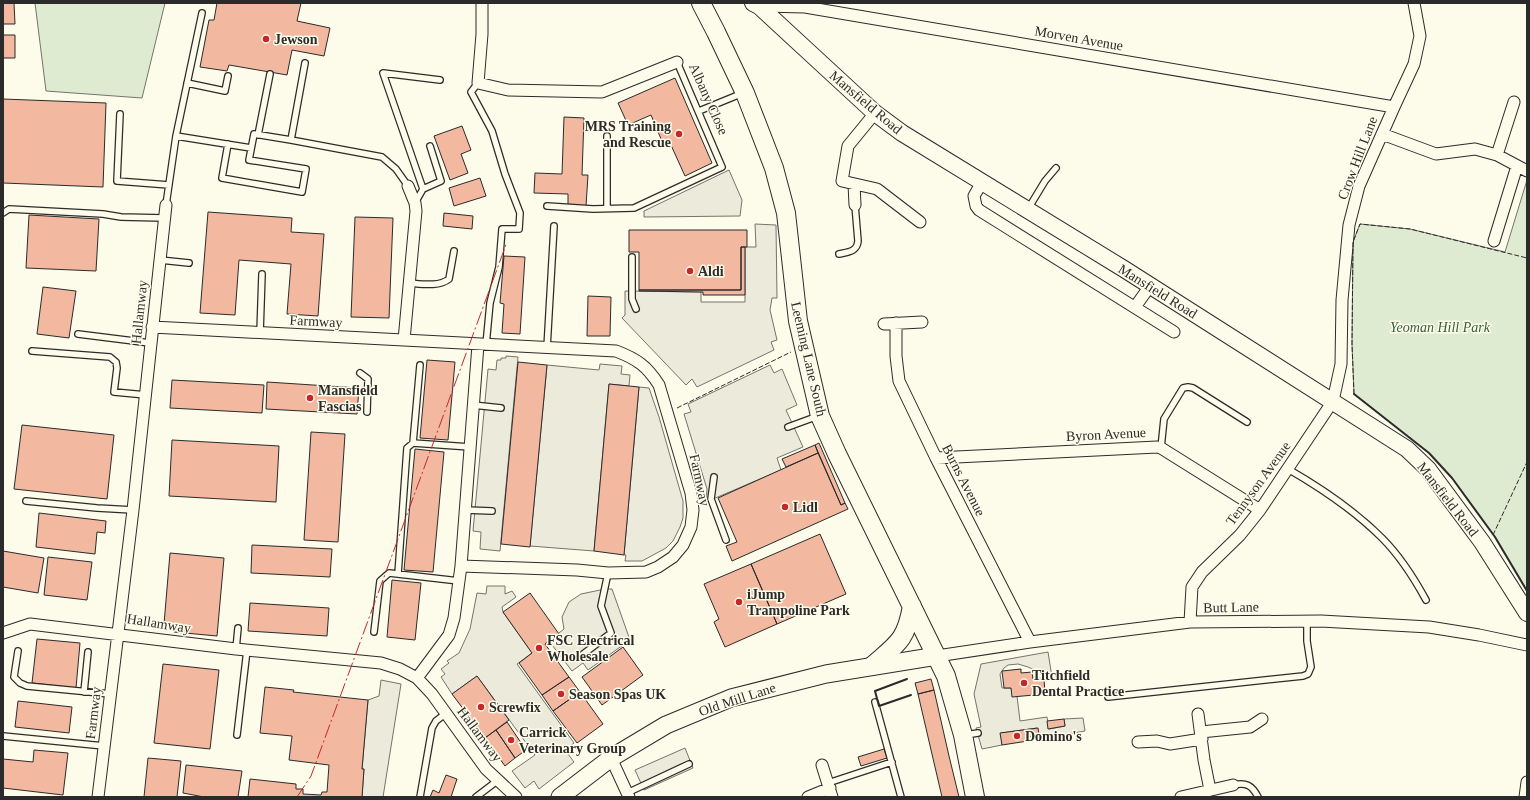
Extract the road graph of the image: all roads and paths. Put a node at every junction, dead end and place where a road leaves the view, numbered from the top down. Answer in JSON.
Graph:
{"nodes":[{"id":1,"x":482,"y":3,"type":"edge"},
{"id":2,"x":701,"y":3,"type":"edge"},
{"id":3,"x":1414,"y":3,"type":"edge"},
{"id":4,"x":756,"y":4,"type":"edge"},
{"id":5,"x":202,"y":13,"type":"dead end"},
{"id":6,"x":677,"y":62,"type":"joint"},
{"id":7,"x":305,"y":63,"type":"dead end"},
{"id":8,"x":270,"y":74,"type":"dead end"},
{"id":9,"x":228,"y":76,"type":"dead end"},
{"id":10,"x":440,"y":80,"type":"dead end"},
{"id":11,"x":187,"y":83,"type":"junction"},
{"id":12,"x":478,"y":83,"type":"junction"},
{"id":13,"x":745,"y":93,"type":"junction"},
{"id":14,"x":1514,"y":102,"type":"dead end"},
{"id":15,"x":1394,"y":107,"type":"junction"},
{"id":16,"x":699,"y":111,"type":"junction"},
{"id":17,"x":875,"y":113,"type":"junction"},
{"id":18,"x":120,"y":114,"type":"dead end"},
{"id":19,"x":258,"y":134,"type":"junction"},
{"id":20,"x":1382,"y":134,"type":"junction"},
{"id":21,"x":176,"y":136,"type":"junction"},
{"id":22,"x":607,"y":136,"type":"dead end"},
{"id":23,"x":291,"y":140,"type":"junction"},
{"id":24,"x":228,"y":144,"type":"junction"},
{"id":25,"x":430,"y":146,"type":"dead end"},
{"id":26,"x":251,"y":148,"type":"junction"},
{"id":27,"x":1497,"y":155,"type":"junction"},
{"id":28,"x":1056,"y":168,"type":"dead end"},
{"id":29,"x":1522,"y":168,"type":"edge"},
{"id":30,"x":982,"y":182,"type":"junction"},
{"id":31,"x":854,"y":184,"type":"junction"},
{"id":32,"x":169,"y":185,"type":"junction"},
{"id":33,"x":408,"y":186,"type":"joint"},
{"id":34,"x":423,"y":189,"type":"junction"},
{"id":35,"x":415,"y":203,"type":"junction"},
{"id":36,"x":855,"y":205,"type":"joint"},
{"id":37,"x":166,"y":206,"type":"joint"},
{"id":38,"x":547,"y":206,"type":"dead end"},
{"id":39,"x":607,"y":208,"type":"junction"},
{"id":40,"x":1027,"y":209,"type":"junction"},
{"id":41,"x":3,"y":213,"type":"edge"},
{"id":42,"x":164,"y":218,"type":"junction"},
{"id":43,"x":920,"y":222,"type":"dead end"},
{"id":44,"x":554,"y":226,"type":"dead end"},
{"id":45,"x":1494,"y":241,"type":"dead end"},
{"id":46,"x":454,"y":251,"type":"dead end"},
{"id":47,"x":839,"y":254,"type":"dead end"},
{"id":48,"x":632,"y":257,"type":"dead end"},
{"id":49,"x":160,"y":260,"type":"junction"},
{"id":50,"x":189,"y":262,"type":"dead end"},
{"id":51,"x":262,"y":274,"type":"dead end"},
{"id":52,"x":409,"y":283,"type":"junction"},
{"id":53,"x":1150,"y":286,"type":"junction"},
{"id":54,"x":1135,"y":307,"type":"junction"},
{"id":55,"x":636,"y":309,"type":"dead end"},
{"id":56,"x":922,"y":322,"type":"dead end"},
{"id":57,"x":884,"y":324,"type":"dead end"},
{"id":58,"x":896,"y":324,"type":"junction"},
{"id":59,"x":152,"y":327,"type":"junction"},
{"id":60,"x":1174,"y":332,"type":"dead end"},
{"id":61,"x":260,"y":333,"type":"junction"},
{"id":62,"x":78,"y":334,"type":"dead end"},
{"id":63,"x":404,"y":340,"type":"junction"},
{"id":64,"x":150,"y":343,"type":"junction"},
{"id":65,"x":482,"y":345,"type":"junction"},
{"id":66,"x":547,"y":348,"type":"junction"},
{"id":67,"x":32,"y":351,"type":"dead end"},
{"id":68,"x":420,"y":365,"type":"dead end"},
{"id":69,"x":360,"y":373,"type":"dead end"},
{"id":70,"x":146,"y":395,"type":"junction"},
{"id":71,"x":1333,"y":401,"type":"junction"},
{"id":72,"x":473,"y":405,"type":"junction"},
{"id":73,"x":501,"y":408,"type":"dead end"},
{"id":74,"x":367,"y":412,"type":"dead end"},
{"id":75,"x":820,"y":416,"type":"junction"},
{"id":76,"x":1247,"y":422,"type":"dead end"},
{"id":77,"x":788,"y":428,"type":"dead end"},
{"id":78,"x":413,"y":443,"type":"junction"},
{"id":79,"x":470,"y":447,"type":"junction"},
{"id":80,"x":1161,"y":448,"type":"junction"},
{"id":81,"x":936,"y":458,"type":"junction"},
{"id":82,"x":1288,"y":469,"type":"junction"},
{"id":83,"x":714,"y":477,"type":"dead end"},
{"id":84,"x":26,"y":501,"type":"dead end"},
{"id":85,"x":133,"y":510,"type":"junction"},
{"id":86,"x":465,"y":510,"type":"junction"},
{"id":87,"x":1260,"y":510,"type":"junction"},
{"id":88,"x":492,"y":511,"type":"dead end"},
{"id":89,"x":726,"y":540,"type":"dead end"},
{"id":90,"x":461,"y":566,"type":"junction"},
{"id":91,"x":608,"y":573,"type":"junction"},
{"id":92,"x":398,"y":574,"type":"junction"},
{"id":93,"x":459,"y":581,"type":"junction"},
{"id":94,"x":1426,"y":600,"type":"dead end"},
{"id":95,"x":912,"y":606,"type":"junction"},
{"id":96,"x":1527,"y":613,"type":"edge"},
{"id":97,"x":1307,"y":621,"type":"junction"},
{"id":98,"x":1190,"y":622,"type":"junction"},
{"id":99,"x":238,"y":628,"type":"dead end"},
{"id":100,"x":374,"y":632,"type":"dead end"},
{"id":101,"x":3,"y":633,"type":"edge"},
{"id":102,"x":119,"y":634,"type":"junction"},
{"id":103,"x":1030,"y":642,"type":"junction"},
{"id":104,"x":1527,"y":645,"type":"edge"},
{"id":105,"x":236,"y":649,"type":"junction"},
{"id":106,"x":247,"y":650,"type":"junction"},
{"id":107,"x":18,"y":651,"type":"dead end"},
{"id":108,"x":88,"y":652,"type":"dead end"},
{"id":109,"x":582,"y":655,"type":"dead end"},
{"id":110,"x":937,"y":656,"type":"junction"},
{"id":111,"x":872,"y":666,"type":"junction"},
{"id":112,"x":417,"y":678,"type":"junction"},
{"id":113,"x":84,"y":692,"type":"junction"},
{"id":114,"x":110,"y":694,"type":"junction"},
{"id":115,"x":1108,"y":697,"type":"dead end"},
{"id":116,"x":875,"y":702,"type":"dead end"},
{"id":117,"x":445,"y":714,"type":"junction"},
{"id":118,"x":1198,"y":714,"type":"dead end"},
{"id":119,"x":1262,"y":719,"type":"dead end"},
{"id":120,"x":237,"y":735,"type":"dead end"},
{"id":121,"x":3,"y":736,"type":"edge"},
{"id":122,"x":1201,"y":736,"type":"junction"},
{"id":123,"x":1138,"y":742,"type":"dead end"},
{"id":124,"x":104,"y":746,"type":"junction"},
{"id":125,"x":611,"y":758,"type":"junction"},
{"id":126,"x":892,"y":762,"type":"junction"},
{"id":127,"x":689,"y":764,"type":"dead end"},
{"id":128,"x":822,"y":765,"type":"dead end"},
{"id":129,"x":497,"y":781,"type":"junction"},
{"id":130,"x":1527,"y":782,"type":"edge"},
{"id":131,"x":1232,"y":785,"type":"joint"},
{"id":132,"x":830,"y":789,"type":"edge"},
{"id":133,"x":1210,"y":790,"type":"junction"},
{"id":134,"x":628,"y":795,"type":"edge"},
{"id":135,"x":98,"y":797,"type":"edge"},
{"id":136,"x":420,"y":797,"type":"edge"},
{"id":137,"x":476,"y":797,"type":"edge"},
{"id":138,"x":516,"y":797,"type":"edge"},
{"id":139,"x":560,"y":797,"type":"edge"},
{"id":140,"x":808,"y":797,"type":"edge"},
{"id":141,"x":901,"y":797,"type":"edge"},
{"id":142,"x":975,"y":797,"type":"edge"},
{"id":143,"x":1181,"y":797,"type":"edge"},
{"id":144,"x":1258,"y":797,"type":"edge"},
{"id":145,"x":1525,"y":797,"type":"edge"}],
"edges":[{"from":1,"to":12,"type":"street"},
{"from":2,"to":13,"type":"highway","name":"Leeming Lane South"},
{"from":3,"to":15,"type":"street","name":"Crow Hill Lane"},
{"from":4,"to":15,"type":"street","name":"Morven Avenue"},
{"from":4,"to":17,"type":"main road","name":"Mansfield Road"},
{"from":5,"to":11,"type":"lane"},
{"from":6,"to":12,"type":"street","name":"Albany Close"},
{"from":6,"to":16,"type":"lane","name":"Albany Close"},
{"from":7,"to":23,"type":"lane"},
{"from":8,"to":19,"type":"lane"},
{"from":9,"to":11,"type":"lane"},
{"from":10,"to":34,"type":"lane"},
{"from":11,"to":21,"type":"lane"},
{"from":12,"to":65,"type":"lane"},
{"from":13,"to":16,"type":"lane"},
{"from":13,"to":75,"type":"highway","name":"Leeming Lane South"},
{"from":14,"to":27,"type":"street"},
{"from":15,"to":20,"type":"street","name":"Crow Hill Lane"},
{"from":16,"to":39,"type":"lane","name":"Albany Close"},
{"from":17,"to":30,"type":"main road","name":"Mansfield Road"},
{"from":17,"to":31,"type":"street"},
{"from":18,"to":32,"type":"lane"},
{"from":19,"to":23,"type":"lane"},
{"from":19,"to":26,"type":"lane"},
{"from":20,"to":27,"type":"street"},
{"from":20,"to":71,"type":"street","name":"Crow Hill Lane"},
{"from":21,"to":24,"type":"lane"},
{"from":21,"to":32,"type":"lane"},
{"from":22,"to":39,"type":"lane"},
{"from":23,"to":33,"type":"lane"},
{"from":24,"to":26,"type":"lane"},
{"from":24,"to":26,"type":"lane"},
{"from":25,"to":34,"type":"lane"},
{"from":27,"to":29,"type":"street"},
{"from":28,"to":40,"type":"lane"},
{"from":29,"to":45,"type":"street"},
{"from":30,"to":40,"type":"main road","name":"Mansfield Road"},
{"from":30,"to":54,"type":"street"},
{"from":31,"to":36,"type":"street"},
{"from":31,"to":43,"type":"street"},
{"from":32,"to":37,"type":"lane"},
{"from":33,"to":35,"type":"street"},
{"from":34,"to":35,"type":"lane"},
{"from":35,"to":52,"type":"street"},
{"from":36,"to":47,"type":"lane"},
{"from":37,"to":42,"type":"street","name":"Hallamway"},
{"from":38,"to":39,"type":"lane","name":"Albany Close"},
{"from":40,"to":53,"type":"main road","name":"Mansfield Road"},
{"from":41,"to":42,"type":"lane"},
{"from":42,"to":49,"type":"street","name":"Hallamway"},
{"from":44,"to":66,"type":"lane"},
{"from":46,"to":52,"type":"lane"},
{"from":48,"to":55,"type":"lane"},
{"from":49,"to":50,"type":"lane"},
{"from":49,"to":59,"type":"street","name":"Hallamway"},
{"from":51,"to":61,"type":"lane"},
{"from":52,"to":63,"type":"street"},
{"from":53,"to":54,"type":"street"},
{"from":53,"to":71,"type":"main road","name":"Mansfield Road"},
{"from":54,"to":60,"type":"street"},
{"from":56,"to":58,"type":"street"},
{"from":57,"to":58,"type":"street"},
{"from":58,"to":81,"type":"street","name":"Burns Avenue"},
{"from":59,"to":61,"type":"street","name":"Farmway"},
{"from":59,"to":64,"type":"street","name":"Hallamway"},
{"from":61,"to":63,"type":"street","name":"Farmway"},
{"from":62,"to":64,"type":"lane"},
{"from":63,"to":65,"type":"street","name":"Farmway"},
{"from":64,"to":70,"type":"street","name":"Hallamway"},
{"from":65,"to":66,"type":"street","name":"Farmway"},
{"from":65,"to":72,"type":"street"},
{"from":66,"to":91,"type":"street","name":"Farmway"},
{"from":67,"to":70,"type":"lane"},
{"from":68,"to":78,"type":"lane"},
{"from":69,"to":74,"type":"lane"},
{"from":70,"to":85,"type":"street","name":"Hallamway"},
{"from":71,"to":82,"type":"street","name":"Tennyson Avenue"},
{"from":71,"to":96,"type":"main road","name":"Mansfield Road"},
{"from":72,"to":73,"type":"lane"},
{"from":72,"to":79,"type":"street"},
{"from":75,"to":77,"type":"lane"},
{"from":75,"to":95,"type":"highway","name":"Leeming Lane South"},
{"from":76,"to":80,"type":"lane"},
{"from":78,"to":79,"type":"lane"},
{"from":78,"to":92,"type":"lane"},
{"from":79,"to":86,"type":"street"},
{"from":80,"to":81,"type":"street","name":"Byron Avenue"},
{"from":80,"to":87,"type":"street","name":"Byron Avenue"},
{"from":81,"to":103,"type":"street","name":"Burns Avenue"},
{"from":82,"to":87,"type":"street","name":"Tennyson Avenue"},
{"from":82,"to":94,"type":"lane"},
{"from":83,"to":89,"type":"lane"},
{"from":84,"to":85,"type":"lane"},
{"from":85,"to":102,"type":"street","name":"Hallamway"},
{"from":86,"to":88,"type":"lane"},
{"from":86,"to":90,"type":"street"},
{"from":87,"to":98,"type":"street","name":"Tennyson Avenue"},
{"from":90,"to":91,"type":"street","name":"Farmway"},
{"from":90,"to":93,"type":"street"},
{"from":91,"to":109,"type":"lane"},
{"from":92,"to":93,"type":"lane"},
{"from":92,"to":100,"type":"lane"},
{"from":93,"to":112,"type":"street"},
{"from":95,"to":110,"type":"highway","name":"Leeming Lane South"},
{"from":95,"to":111,"type":"highway"},
{"from":97,"to":98,"type":"street","name":"Butt Lane"},
{"from":97,"to":104,"type":"street","name":"Butt Lane"},
{"from":97,"to":115,"type":"lane"},
{"from":98,"to":103,"type":"street","name":"Butt Lane"},
{"from":99,"to":105,"type":"lane"},
{"from":101,"to":102,"type":"street"},
{"from":102,"to":105,"type":"street","name":"Hallamway"},
{"from":102,"to":114,"type":"street","name":"Farmway"},
{"from":103,"to":110,"type":"street","name":"Butt Lane"},
{"from":105,"to":106,"type":"street","name":"Hallamway"},
{"from":106,"to":112,"type":"street","name":"Hallamway"},
{"from":106,"to":120,"type":"lane"},
{"from":107,"to":113,"type":"lane"},
{"from":108,"to":113,"type":"lane"},
{"from":110,"to":111,"type":"main road","name":"Old Mill Lane"},
{"from":110,"to":142,"type":"highway","name":"Leeming Lane South"},
{"from":111,"to":125,"type":"main road","name":"Old Mill Lane"},
{"from":112,"to":117,"type":"street","name":"Hallamway"},
{"from":113,"to":114,"type":"lane"},
{"from":114,"to":124,"type":"street","name":"Farmway"},
{"from":116,"to":126,"type":"lane"},
{"from":117,"to":129,"type":"street","name":"Hallamway"},
{"from":117,"to":136,"type":"lane"},
{"from":118,"to":122,"type":"street"},
{"from":119,"to":122,"type":"street"},
{"from":121,"to":124,"type":"lane"},
{"from":122,"to":123,"type":"street"},
{"from":122,"to":133,"type":"street"},
{"from":124,"to":135,"type":"street","name":"Farmway"},
{"from":125,"to":134,"type":"street"},
{"from":125,"to":139,"type":"main road","name":"Old Mill Lane"},
{"from":126,"to":132,"type":"lane"},
{"from":126,"to":141,"type":"lane"},
{"from":127,"to":134,"type":"lane"},
{"from":128,"to":132,"type":"street"},
{"from":129,"to":137,"type":"lane"},
{"from":129,"to":138,"type":"street","name":"Hallamway"},
{"from":130,"to":145,"type":"street"},
{"from":131,"to":133,"type":"street"},
{"from":131,"to":144,"type":"lane"},
{"from":132,"to":140,"type":"street"},
{"from":133,"to":143,"type":"street"}]}
